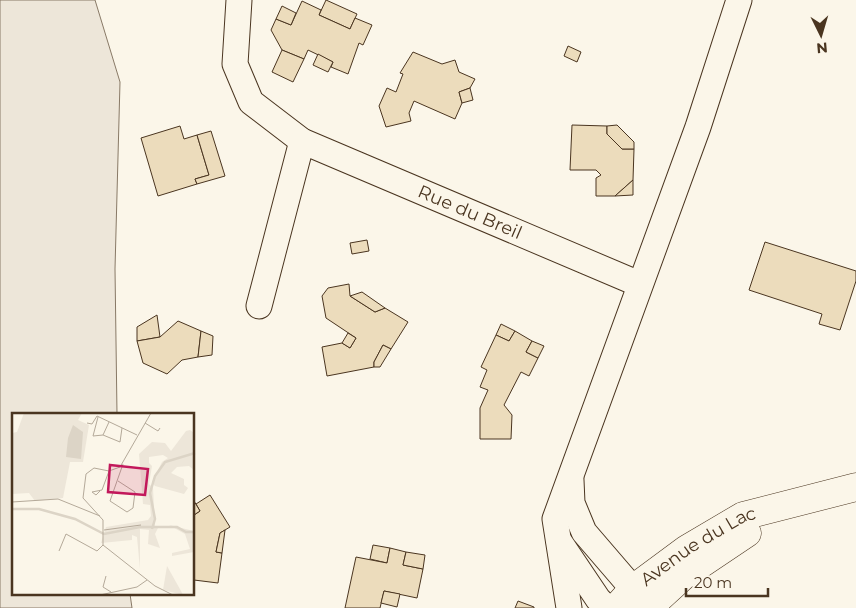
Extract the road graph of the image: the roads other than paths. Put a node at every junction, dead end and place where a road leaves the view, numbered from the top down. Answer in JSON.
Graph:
{"nodes":[{"id":1,"x":239,"y":0,"type":"edge"},
{"id":2,"x":739,"y":0,"type":"edge"},
{"id":3,"x":302,"y":141,"type":"junction"},
{"id":4,"x":639,"y":284,"type":"junction"},
{"id":5,"x":259,"y":306,"type":"dead end"},
{"id":6,"x":571,"y":474,"type":"junction"},
{"id":7,"x":856,"y":487,"type":"edge"},
{"id":8,"x":559,"y":541,"type":"junction"},
{"id":9,"x":634,"y":603,"type":"edge"},
{"id":10,"x":569,"y":608,"type":"edge"},
{"id":11,"x":607,"y":608,"type":"edge"}],
"edges":[{"from":1,"to":3,"type":"street","name":"Rue du Breil"},
{"from":2,"to":4,"type":"street"},
{"from":3,"to":4,"type":"street","name":"Rue du Breil"},
{"from":3,"to":5,"type":"street"},
{"from":4,"to":6,"type":"street"},
{"from":6,"to":8,"type":"street"},
{"from":6,"to":9,"type":"street"},
{"from":7,"to":9,"type":"street","name":"Avenue du Lac"},
{"from":8,"to":10,"type":"street"},
{"from":8,"to":11,"type":"street"}]}
